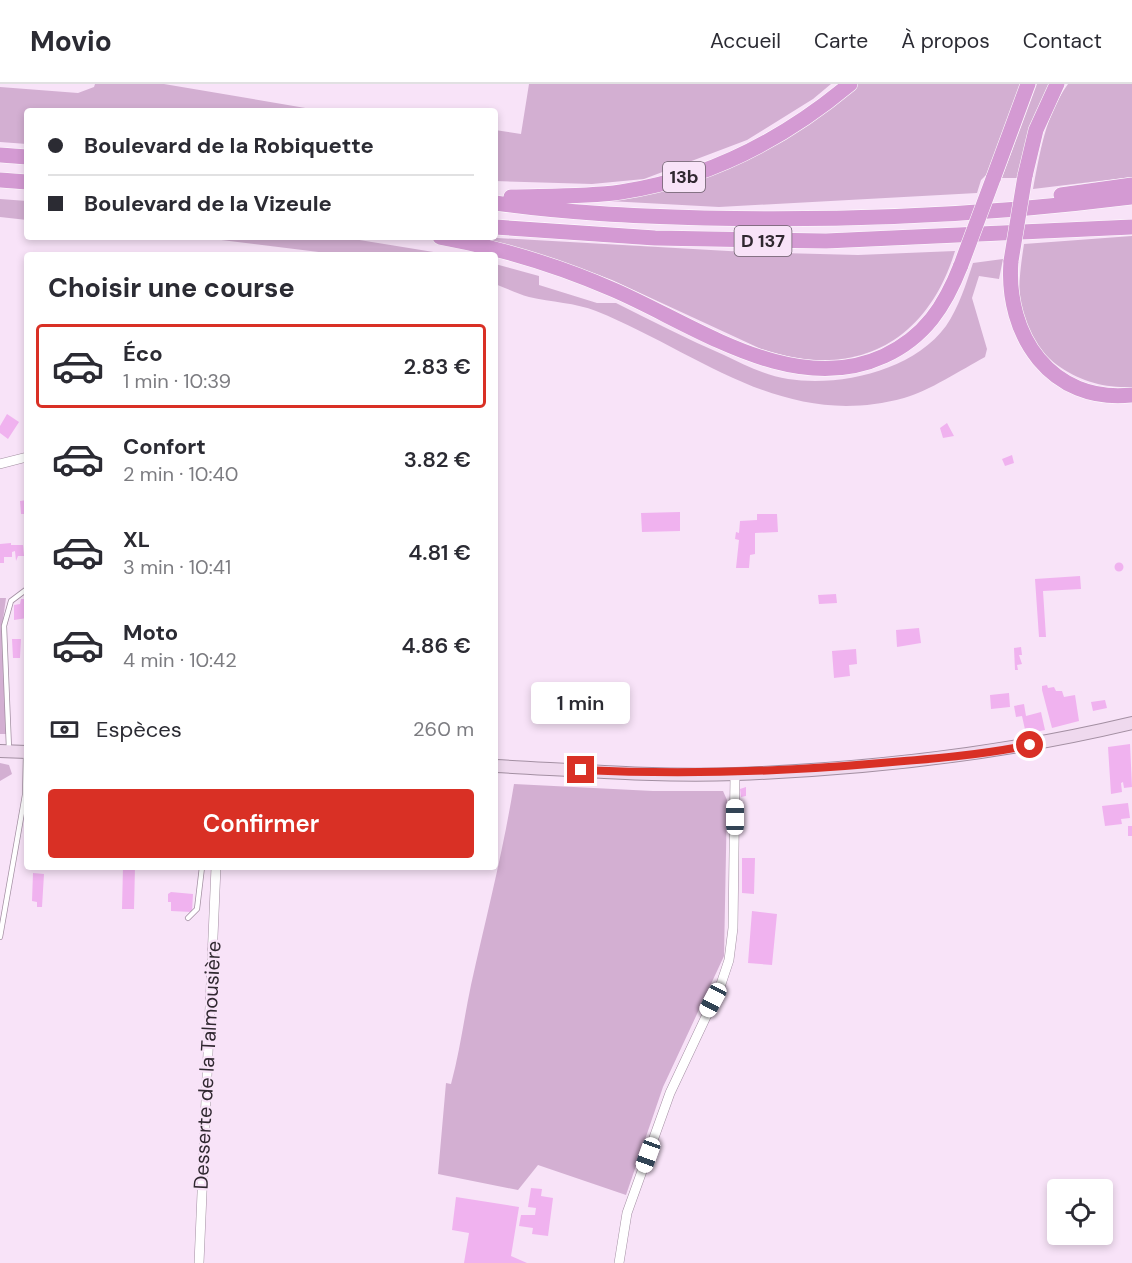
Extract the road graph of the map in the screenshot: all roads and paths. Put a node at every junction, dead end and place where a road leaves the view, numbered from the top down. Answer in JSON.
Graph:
{"nodes":[{"id":1,"x":849,"y":84,"type":"edge"},
{"id":2,"x":1028,"y":84,"type":"edge"},
{"id":3,"x":1057,"y":84,"type":"edge"},
{"id":4,"x":0,"y":155,"type":"edge"},
{"id":5,"x":24,"y":157,"type":"edge"},
{"id":6,"x":0,"y":180,"type":"edge"},
{"id":7,"x":24,"y":182,"type":"edge"},
{"id":8,"x":1132,"y":185,"type":"edge"},
{"id":9,"x":1132,"y":197,"type":"edge"},
{"id":10,"x":498,"y":198,"type":"edge"},
{"id":11,"x":498,"y":203,"type":"edge"},
{"id":12,"x":769,"y":219,"type":"junction"},
{"id":13,"x":1132,"y":219,"type":"edge"},
{"id":14,"x":498,"y":227,"type":"edge"},
{"id":15,"x":1132,"y":227,"type":"edge"},
{"id":16,"x":1031,"y":230,"type":"junction"},
{"id":17,"x":453,"y":240,"type":"edge"},
{"id":18,"x":1132,"y":395,"type":"edge"},
{"id":19,"x":24,"y":458,"type":"edge"},
{"id":20,"x":0,"y":464,"type":"edge"},
{"id":21,"x":24,"y":591,"type":"edge"},
{"id":22,"x":1132,"y":723,"type":"edge"},
{"id":23,"x":4,"y":751,"type":"edge"},
{"id":24,"x":24,"y":752,"type":"edge"},
{"id":25,"x":498,"y":766,"type":"edge"},
{"id":26,"x":735,"y":774,"type":"junction"},
{"id":27,"x":24,"y":801,"type":"edge"},
{"id":28,"x":202,"y":870,"type":"edge"},
{"id":29,"x":216,"y":870,"type":"edge"},
{"id":30,"x":188,"y":918,"type":"dead end"},
{"id":31,"x":0,"y":937,"type":"edge"},
{"id":32,"x":199,"y":1263,"type":"edge"},
{"id":33,"x":619,"y":1263,"type":"edge"}],
"edges":[{"from":1,"to":10,"type":"highway","number":"13b"},
{"from":2,"to":17,"type":"highway","bridge":true},
{"from":3,"to":18,"type":"highway","bridge":true},
{"from":4,"to":5,"type":"highway"},
{"from":6,"to":7,"type":"highway"},
{"from":8,"to":12,"type":"highway"},
{"from":9,"to":12,"type":"highway","number":"D 137"},
{"from":11,"to":12,"type":"highway","number":"D 137"},
{"from":13,"to":16,"type":"highway","number":"D 137"},
{"from":14,"to":16,"type":"highway","number":"D 137"},
{"from":15,"to":16,"type":"highway"},
{"from":19,"to":20,"type":"street"},
{"from":21,"to":23,"type":"lane"},
{"from":22,"to":26,"type":"main road"},
{"from":23,"to":24,"type":"main road"},
{"from":25,"to":26,"type":"main road"},
{"from":26,"to":33,"type":"street"},
{"from":27,"to":31,"type":"lane"},
{"from":28,"to":30,"type":"lane"},
{"from":29,"to":32,"type":"street","name":"Desserte de la Talmousière"}]}
